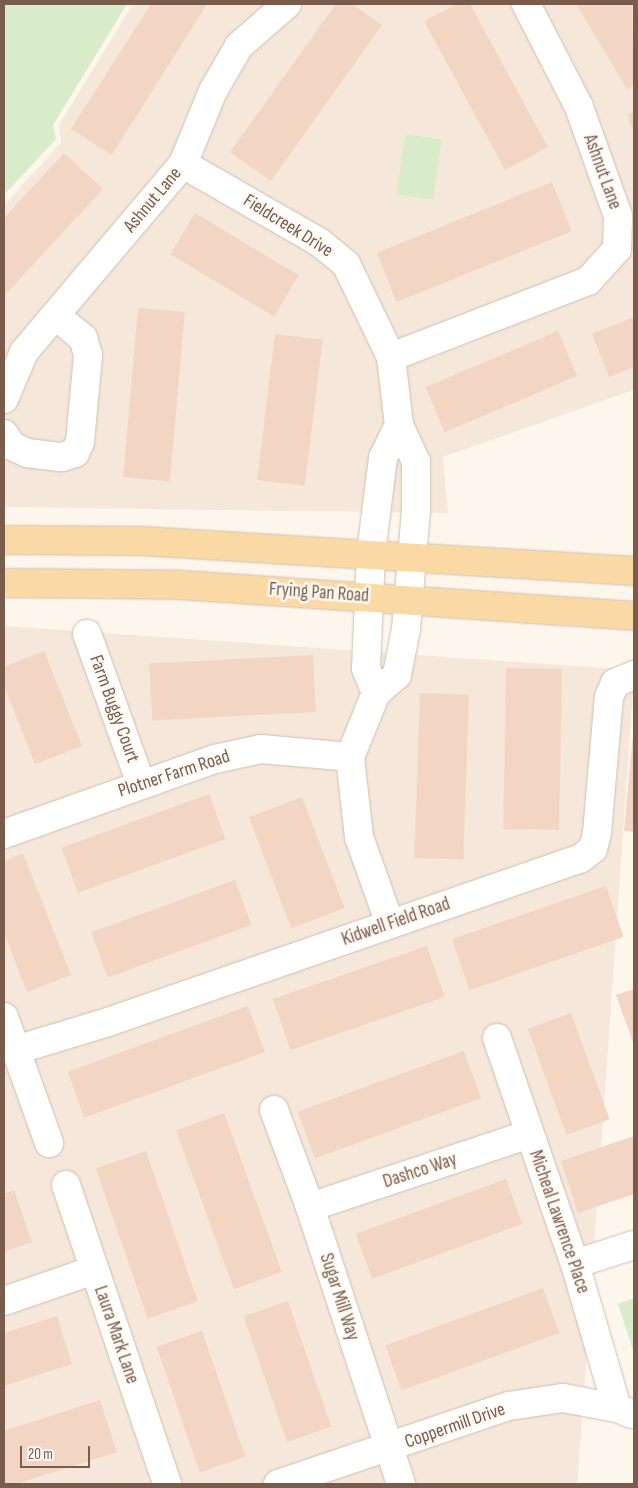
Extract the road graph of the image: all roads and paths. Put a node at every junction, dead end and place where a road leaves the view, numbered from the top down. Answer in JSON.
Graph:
{"nodes":[{"id":1,"x":287,"y":4,"type":"edge"},
{"id":2,"x":526,"y":4,"type":"edge"},
{"id":3,"x":183,"y":164,"type":"junction"},
{"id":4,"x":56,"y":316,"type":"junction"},
{"id":5,"x":391,"y":357,"type":"junction"},
{"id":6,"x":4,"y":399,"type":"edge"},
{"id":7,"x":399,"y":425,"type":"junction"},
{"id":8,"x":4,"y":434,"type":"edge"},
{"id":9,"x":4,"y":540,"type":"edge"},
{"id":10,"x":371,"y":553,"type":"junction"},
{"id":11,"x":411,"y":556,"type":"junction"},
{"id":12,"x":634,"y":571,"type":"edge"},
{"id":13,"x":4,"y":583,"type":"edge"},
{"id":14,"x":369,"y":596,"type":"junction"},
{"id":15,"x":408,"y":599,"type":"junction"},
{"id":16,"x":634,"y":616,"type":"edge"},
{"id":17,"x":87,"y":634,"type":"dead end"},
{"id":18,"x":634,"y":675,"type":"edge"},
{"id":19,"x":376,"y":693,"type":"junction"},
{"id":20,"x":350,"y":757,"type":"junction"},
{"id":21,"x":141,"y":784,"type":"junction"},
{"id":22,"x":4,"y":834,"type":"edge"},
{"id":23,"x":390,"y":924,"type":"junction"},
{"id":24,"x":4,"y":1017,"type":"edge"},
{"id":25,"x":497,"y":1038,"type":"dead end"},
{"id":26,"x":16,"y":1050,"type":"junction"},
{"id":27,"x":274,"y":1110,"type":"dead end"},
{"id":28,"x":529,"y":1134,"type":"junction"},
{"id":29,"x":49,"y":1144,"type":"dead end"},
{"id":30,"x":66,"y":1185,"type":"dead end"},
{"id":31,"x":310,"y":1207,"type":"junction"},
{"id":32,"x":634,"y":1245,"type":"edge"},
{"id":33,"x":575,"y":1264,"type":"junction"},
{"id":34,"x":94,"y":1270,"type":"junction"},
{"id":35,"x":4,"y":1301,"type":"edge"},
{"id":36,"x":626,"y":1411,"type":"edge"},
{"id":37,"x":389,"y":1448,"type":"junction"},
{"id":38,"x":167,"y":1484,"type":"edge"},
{"id":39,"x":278,"y":1484,"type":"edge"},
{"id":40,"x":401,"y":1484,"type":"edge"}],
"edges":[{"from":1,"to":3,"type":"street","name":"Ashnut Lane"},
{"from":2,"to":5,"type":"street","name":"Ashnut Lane"},
{"from":3,"to":4,"type":"street","name":"Ashnut Lane"},
{"from":3,"to":5,"type":"street","name":"Fieldcreek Drive"},
{"from":4,"to":6,"type":"street","name":"Ashnut Lane"},
{"from":4,"to":8,"type":"street"},
{"from":5,"to":7,"type":"street","name":"Fieldcreek Drive"},
{"from":7,"to":10,"type":"street"},
{"from":7,"to":11,"type":"street","name":"Fieldcreek Drive"},
{"from":9,"to":10,"type":"main road"},
{"from":10,"to":11,"type":"main road"},
{"from":10,"to":14,"type":"street"},
{"from":11,"to":12,"type":"main road"},
{"from":11,"to":15,"type":"street","name":"Fieldcreek Drive"},
{"from":13,"to":14,"type":"main road","name":"Frying Pan Road"},
{"from":14,"to":15,"type":"main road","name":"Frying Pan Road"},
{"from":14,"to":19,"type":"street"},
{"from":15,"to":16,"type":"main road","name":"Frying Pan Road"},
{"from":15,"to":19,"type":"street","name":"Fieldcreek Drive"},
{"from":17,"to":21,"type":"street","name":"Farm Buggy Court"},
{"from":18,"to":23,"type":"street","name":"Kidwell Field Road"},
{"from":19,"to":20,"type":"street"},
{"from":20,"to":21,"type":"street","name":"Plotner Farm Road"},
{"from":20,"to":23,"type":"street"},
{"from":21,"to":22,"type":"street","name":"Plotner Farm Road"},
{"from":23,"to":26,"type":"street","name":"Kidwell Field Road"},
{"from":24,"to":26,"type":"street"},
{"from":25,"to":28,"type":"street","name":"Micheal Lawrence Place"},
{"from":26,"to":29,"type":"street"},
{"from":27,"to":31,"type":"street","name":"Sugar Mill Way"},
{"from":28,"to":31,"type":"street","name":"Dashco Way"},
{"from":28,"to":33,"type":"street","name":"Micheal Lawrence Place"},
{"from":30,"to":34,"type":"street","name":"Laura Mark Lane"},
{"from":31,"to":37,"type":"street","name":"Sugar Mill Way"},
{"from":32,"to":33,"type":"street"},
{"from":33,"to":36,"type":"street","name":"Micheal Lawrence Place"},
{"from":34,"to":35,"type":"street"},
{"from":34,"to":38,"type":"street","name":"Laura Mark Lane"},
{"from":36,"to":37,"type":"street","name":"Coppermill Drive"},
{"from":37,"to":39,"type":"street","name":"Coppermill Drive"},
{"from":37,"to":40,"type":"street","name":"Sugar Mill Way"}]}
